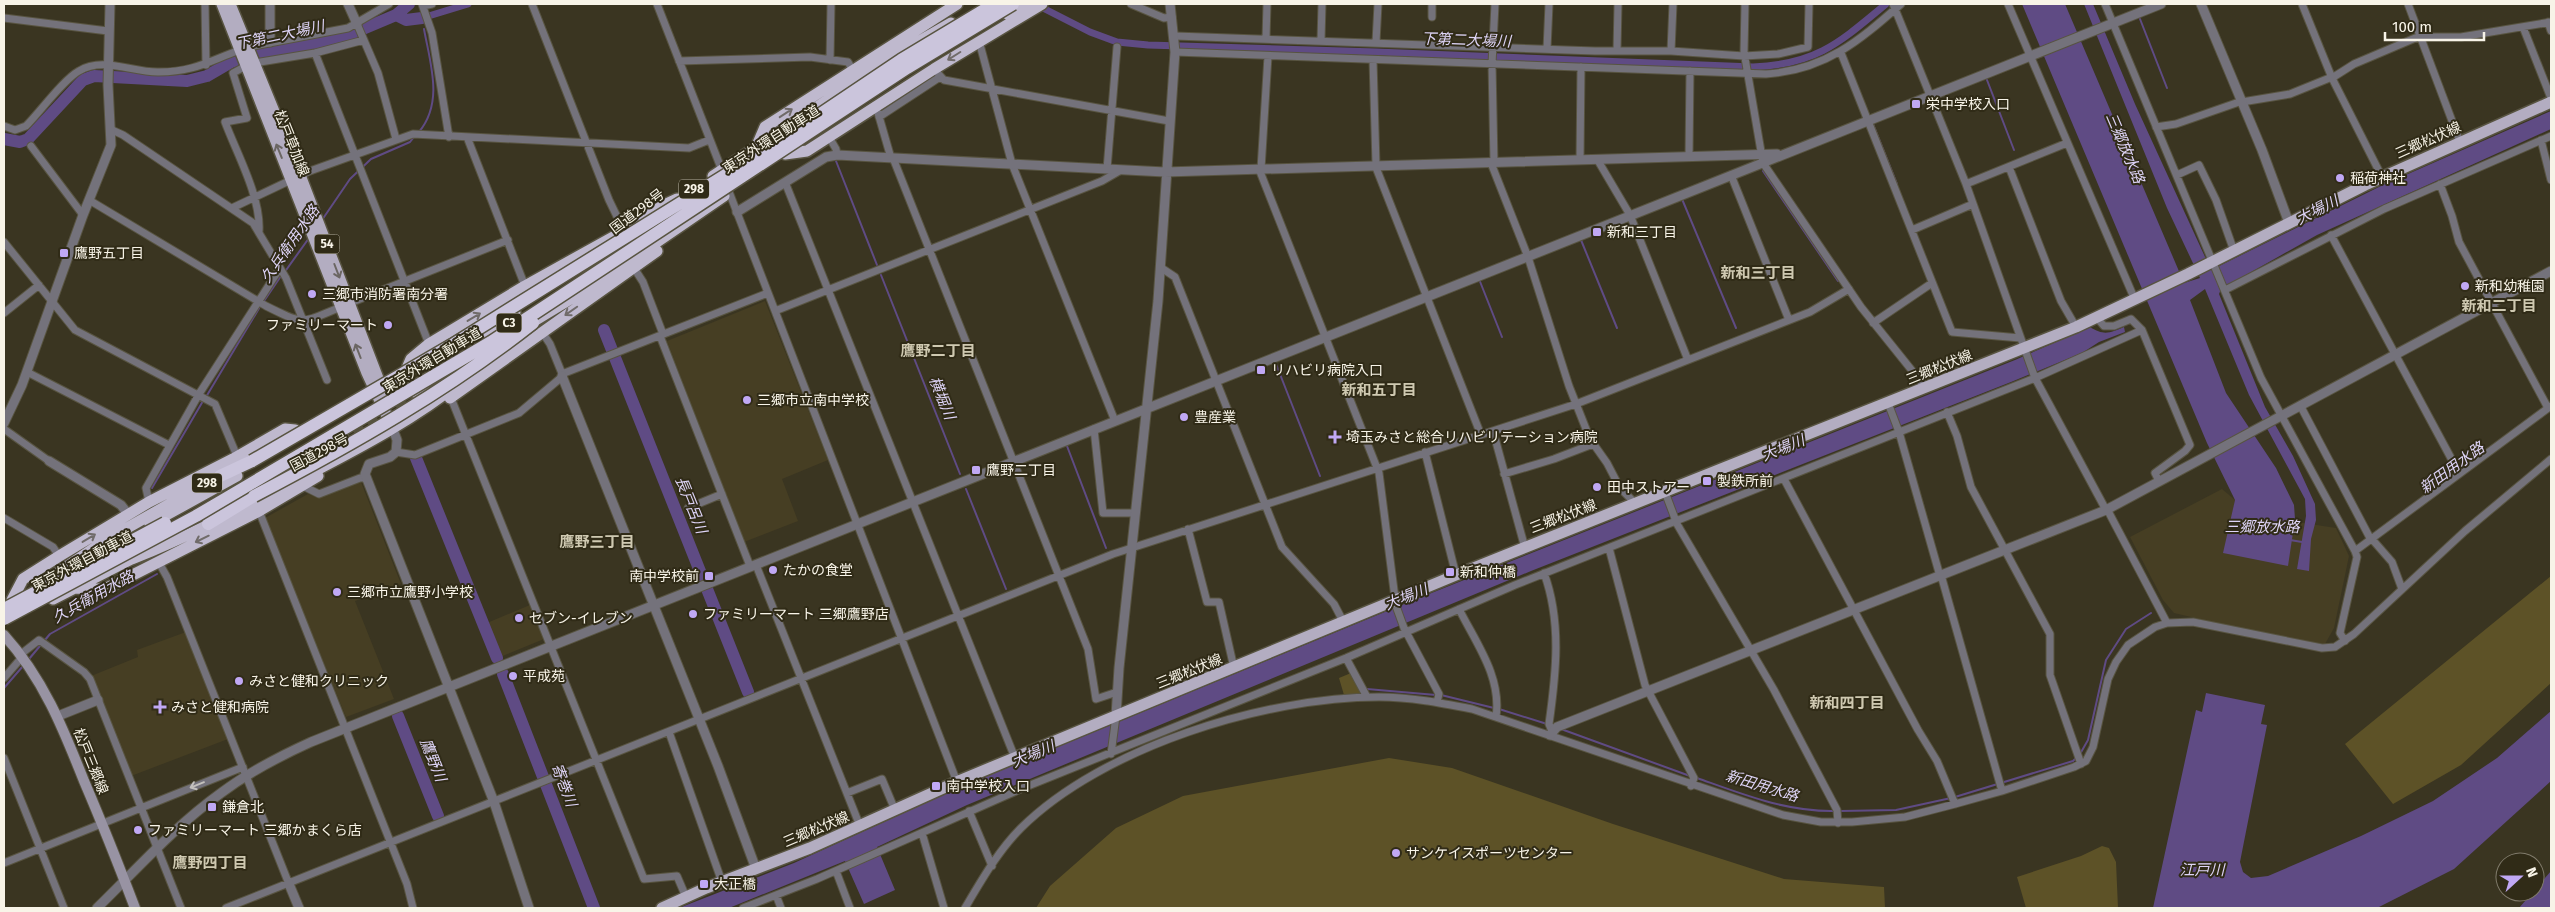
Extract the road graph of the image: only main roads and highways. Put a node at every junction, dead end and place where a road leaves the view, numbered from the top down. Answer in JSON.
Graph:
{"nodes":[{"id":1,"x":222,"y":4,"type":"edge"},
{"id":2,"x":230,"y":4,"type":"edge"},
{"id":3,"x":957,"y":4,"type":"edge"},
{"id":4,"x":987,"y":4,"type":"edge"},
{"id":5,"x":1012,"y":4,"type":"edge"},
{"id":6,"x":1024,"y":4,"type":"edge"},
{"id":7,"x":1042,"y":4,"type":"edge"},
{"id":8,"x":1006,"y":20,"type":"junction"},
{"id":9,"x":244,"y":48,"type":"junction"},
{"id":10,"x":2551,"y":100,"type":"edge"},
{"id":11,"x":756,"y":152,"type":"junction"},
{"id":12,"x":785,"y":154,"type":"junction"},
{"id":13,"x":677,"y":199,"type":"junction"},
{"id":14,"x":692,"y":218,"type":"junction"},
{"id":15,"x":598,"y":272,"type":"junction"},
{"id":16,"x":501,"y":341,"type":"junction"},
{"id":17,"x":409,"y":371,"type":"junction"},
{"id":18,"x":377,"y":384,"type":"junction"},
{"id":19,"x":417,"y":394,"type":"tunnel mouth"},
{"id":20,"x":447,"y":397,"type":"junction"},
{"id":21,"x":392,"y":428,"type":"junction"},
{"id":22,"x":295,"y":430,"type":"junction"},
{"id":23,"x":334,"y":462,"type":"junction"},
{"id":24,"x":220,"y":476,"type":"junction"},
{"id":25,"x":237,"y":476,"type":"dead end"},
{"id":26,"x":251,"y":496,"type":"junction"},
{"id":27,"x":208,"y":524,"type":"junction"},
{"id":28,"x":132,"y":559,"type":"junction"},
{"id":29,"x":36,"y":588,"type":"junction"},
{"id":30,"x":76,"y":588,"type":"junction"},
{"id":31,"x":7,"y":605,"type":"edge"},
{"id":32,"x":4,"y":619,"type":"edge"},
{"id":33,"x":4,"y":624,"type":"edge"},
{"id":34,"x":4,"y":635,"type":"edge"},
{"id":35,"x":668,"y":907,"type":"edge"},
{"id":36,"x":135,"y":908,"type":"edge"}],
"edges":[{"from":1,"to":9,"type":"main road","name":"松戸草加線","number":"54"},
{"from":2,"to":9,"type":"main road","name":"松戸草加線","number":"54"},
{"from":11,"to":3,"type":"highway","one_way":true},
{"from":4,"to":11,"type":"highway","name":"東京外環自動車道","number":"C3","bridge":true},
{"from":5,"to":15,"type":"highway","name":"東京外環自動車道","number":"C3","bridge":true},
{"from":6,"to":8,"type":"highway","name":"国道298号","number":"298"},
{"from":7,"to":8,"type":"highway"},
{"from":8,"to":12,"type":"highway","name":"国道298号","number":"298"},
{"from":8,"to":12,"type":"highway","one_way":true},
{"from":9,"to":18,"type":"main road","name":"松戸草加線","number":"54"},
{"from":10,"to":35,"type":"main road","name":"三郷松伏線"},
{"from":11,"to":13,"type":"highway","name":"国道298号","number":"298"},
{"from":11,"to":24,"type":"highway","bridge":true},
{"from":11,"to":31,"type":"highway","name":"東京外環自動車道","number":"C3","bridge":true},
{"from":12,"to":14,"type":"highway","name":"国道298号","number":"298"},
{"from":13,"to":17,"type":"highway","name":"国道298号","number":"298"},
{"from":17,"to":13,"type":"highway","number":"298","one_way":true},
{"from":14,"to":16,"type":"highway","name":"国道298号","number":"298"},
{"from":14,"to":20,"type":"highway","one_way":true},
{"from":15,"to":26,"type":"highway","bridge":true},
{"from":15,"to":32,"type":"highway","name":"東京外環自動車道","number":"C3","bridge":true},
{"from":16,"to":19,"type":"highway","name":"国道298号","number":"298"},
{"from":16,"to":20,"type":"highway","name":"国道298号","number":"298"},
{"from":17,"to":18,"type":"highway","number":"298"},
{"from":18,"to":21,"type":"main road","name":"松戸草加線","number":"54"},
{"from":18,"to":22,"type":"highway","number":"298"},
{"from":20,"to":21,"type":"highway","name":"国道298号","number":"298"},
{"from":21,"to":23,"type":"highway","name":"国道298号","number":"298"},
{"from":22,"to":24,"type":"highway","number":"298"},
{"from":31,"to":22,"type":"highway","one_way":true},
{"from":23,"to":27,"type":"highway","name":"国道298号","number":"298"},
{"from":23,"to":30,"type":"highway","number":"298","one_way":true},
{"from":24,"to":29,"type":"highway","number":"298"},
{"from":25,"to":29,"type":"highway","number":"298"},
{"from":26,"to":27,"type":"highway"},
{"from":26,"to":28,"type":"highway","name":"国道298号","number":"298"},
{"from":27,"to":28,"type":"highway","name":"国道298号","number":"298"},
{"from":28,"to":30,"type":"highway","name":"国道298号","number":"298"},
{"from":29,"to":31,"type":"highway","number":"298"},
{"from":30,"to":33,"type":"highway","name":"国道298号","number":"298"},
{"from":34,"to":36,"type":"main road","name":"松戸三郷線"}]}
